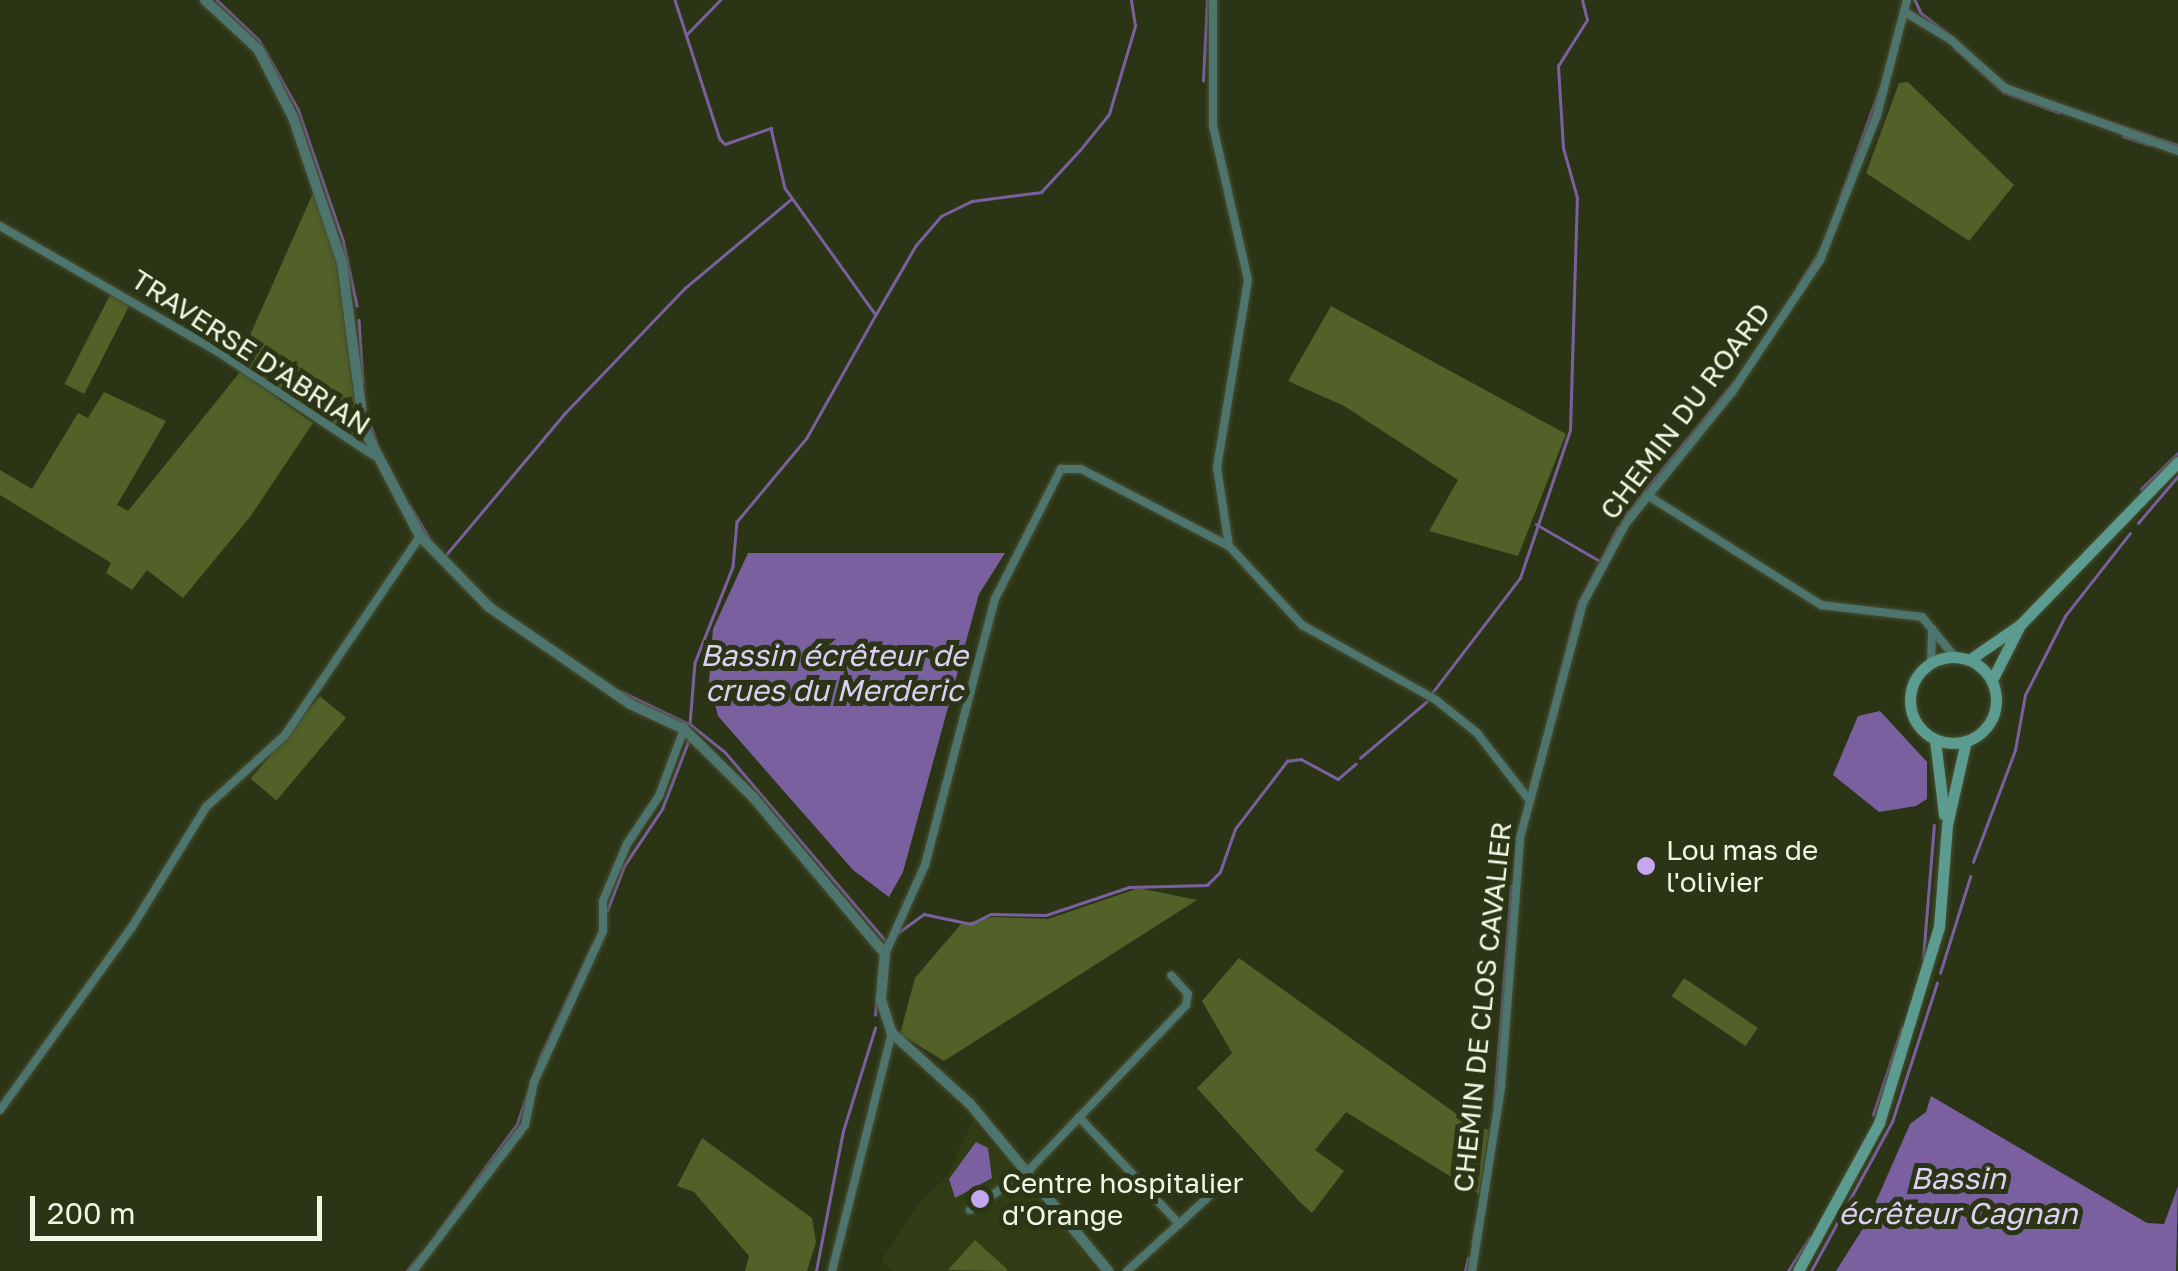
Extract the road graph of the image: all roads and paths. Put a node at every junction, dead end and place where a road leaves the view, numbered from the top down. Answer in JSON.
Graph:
{"nodes":[{"id":1,"x":205,"y":0,"type":"edge"},
{"id":2,"x":1213,"y":0,"type":"edge"},
{"id":3,"x":1907,"y":0,"type":"edge"},
{"id":4,"x":1905,"y":12,"type":"junction"},
{"id":5,"x":2178,"y":151,"type":"edge"},
{"id":6,"x":0,"y":226,"type":"edge"},
{"id":7,"x":373,"y":455,"type":"junction"},
{"id":8,"x":2178,"y":462,"type":"edge"},
{"id":9,"x":1646,"y":494,"type":"junction"},
{"id":10,"x":420,"y":536,"type":"junction"},
{"id":11,"x":1229,"y":546,"type":"junction"},
{"id":12,"x":1931,"y":625,"type":"junction"},
{"id":13,"x":2020,"y":625,"type":"junction"},
{"id":14,"x":1955,"y":656,"type":"junction"},
{"id":15,"x":1970,"y":660,"type":"junction"},
{"id":16,"x":1930,"y":662,"type":"junction"},
{"id":17,"x":1992,"y":680,"type":"junction"},
{"id":18,"x":684,"y":729,"type":"junction"},
{"id":19,"x":1935,"y":740,"type":"junction"},
{"id":20,"x":1966,"y":742,"type":"junction"},
{"id":21,"x":1527,"y":797,"type":"junction"},
{"id":22,"x":1947,"y":825,"type":"junction"},
{"id":23,"x":883,"y":952,"type":"junction"},
{"id":24,"x":1171,"y":974,"type":"dead end"},
{"id":25,"x":892,"y":1034,"type":"junction"},
{"id":26,"x":0,"y":1110,"type":"edge"},
{"id":27,"x":1080,"y":1117,"type":"junction"},
{"id":28,"x":1029,"y":1170,"type":"junction"},
{"id":29,"x":1223,"y":1183,"type":"dead end"},
{"id":30,"x":970,"y":1210,"type":"dead end"},
{"id":31,"x":1179,"y":1224,"type":"junction"},
{"id":32,"x":413,"y":1271,"type":"edge"},
{"id":33,"x":832,"y":1271,"type":"edge"},
{"id":34,"x":1108,"y":1271,"type":"edge"},
{"id":35,"x":1127,"y":1271,"type":"edge"},
{"id":36,"x":1472,"y":1271,"type":"edge"},
{"id":37,"x":1798,"y":1271,"type":"edge"}],
"edges":[{"from":1,"to":7,"type":"street"},
{"from":2,"to":11,"type":"street"},
{"from":3,"to":4,"type":"street","name":"CHEMIN DU ROARD"},
{"from":4,"to":5,"type":"street"},
{"from":4,"to":9,"type":"street","name":"CHEMIN DU ROARD"},
{"from":6,"to":7,"type":"street","name":"TRAVERSE D'ABRIAN"},
{"from":7,"to":10,"type":"street"},
{"from":8,"to":13,"type":"main road"},
{"from":9,"to":12,"type":"street"},
{"from":9,"to":21,"type":"street","name":"CHEMIN DU ROARD"},
{"from":10,"to":18,"type":"street"},
{"from":10,"to":26,"type":"street"},
{"from":11,"to":21,"type":"street","name":"CHEMIN DE CLOS CAVALIER"},
{"from":11,"to":23,"type":"street"},
{"from":12,"to":14,"type":"street"},
{"from":12,"to":16,"type":"street"},
{"from":13,"to":15,"type":"main road"},
{"from":13,"to":17,"type":"main road"},
{"from":14,"to":15,"type":"main road"},
{"from":14,"to":16,"type":"main road"},
{"from":15,"to":17,"type":"main road"},
{"from":16,"to":19,"type":"main road"},
{"from":17,"to":20,"type":"main road"},
{"from":18,"to":23,"type":"street"},
{"from":18,"to":32,"type":"street"},
{"from":19,"to":20,"type":"main road"},
{"from":19,"to":22,"type":"main road"},
{"from":20,"to":22,"type":"main road"},
{"from":21,"to":36,"type":"street","name":"CHEMIN DE CLOS CAVALIER"},
{"from":22,"to":37,"type":"main road"},
{"from":23,"to":25,"type":"street"},
{"from":24,"to":27,"type":"street"},
{"from":25,"to":28,"type":"street"},
{"from":25,"to":33,"type":"street"},
{"from":27,"to":28,"type":"street"},
{"from":27,"to":31,"type":"street"},
{"from":28,"to":30,"type":"street"},
{"from":28,"to":34,"type":"street"},
{"from":29,"to":31,"type":"street"},
{"from":31,"to":35,"type":"street"}]}
